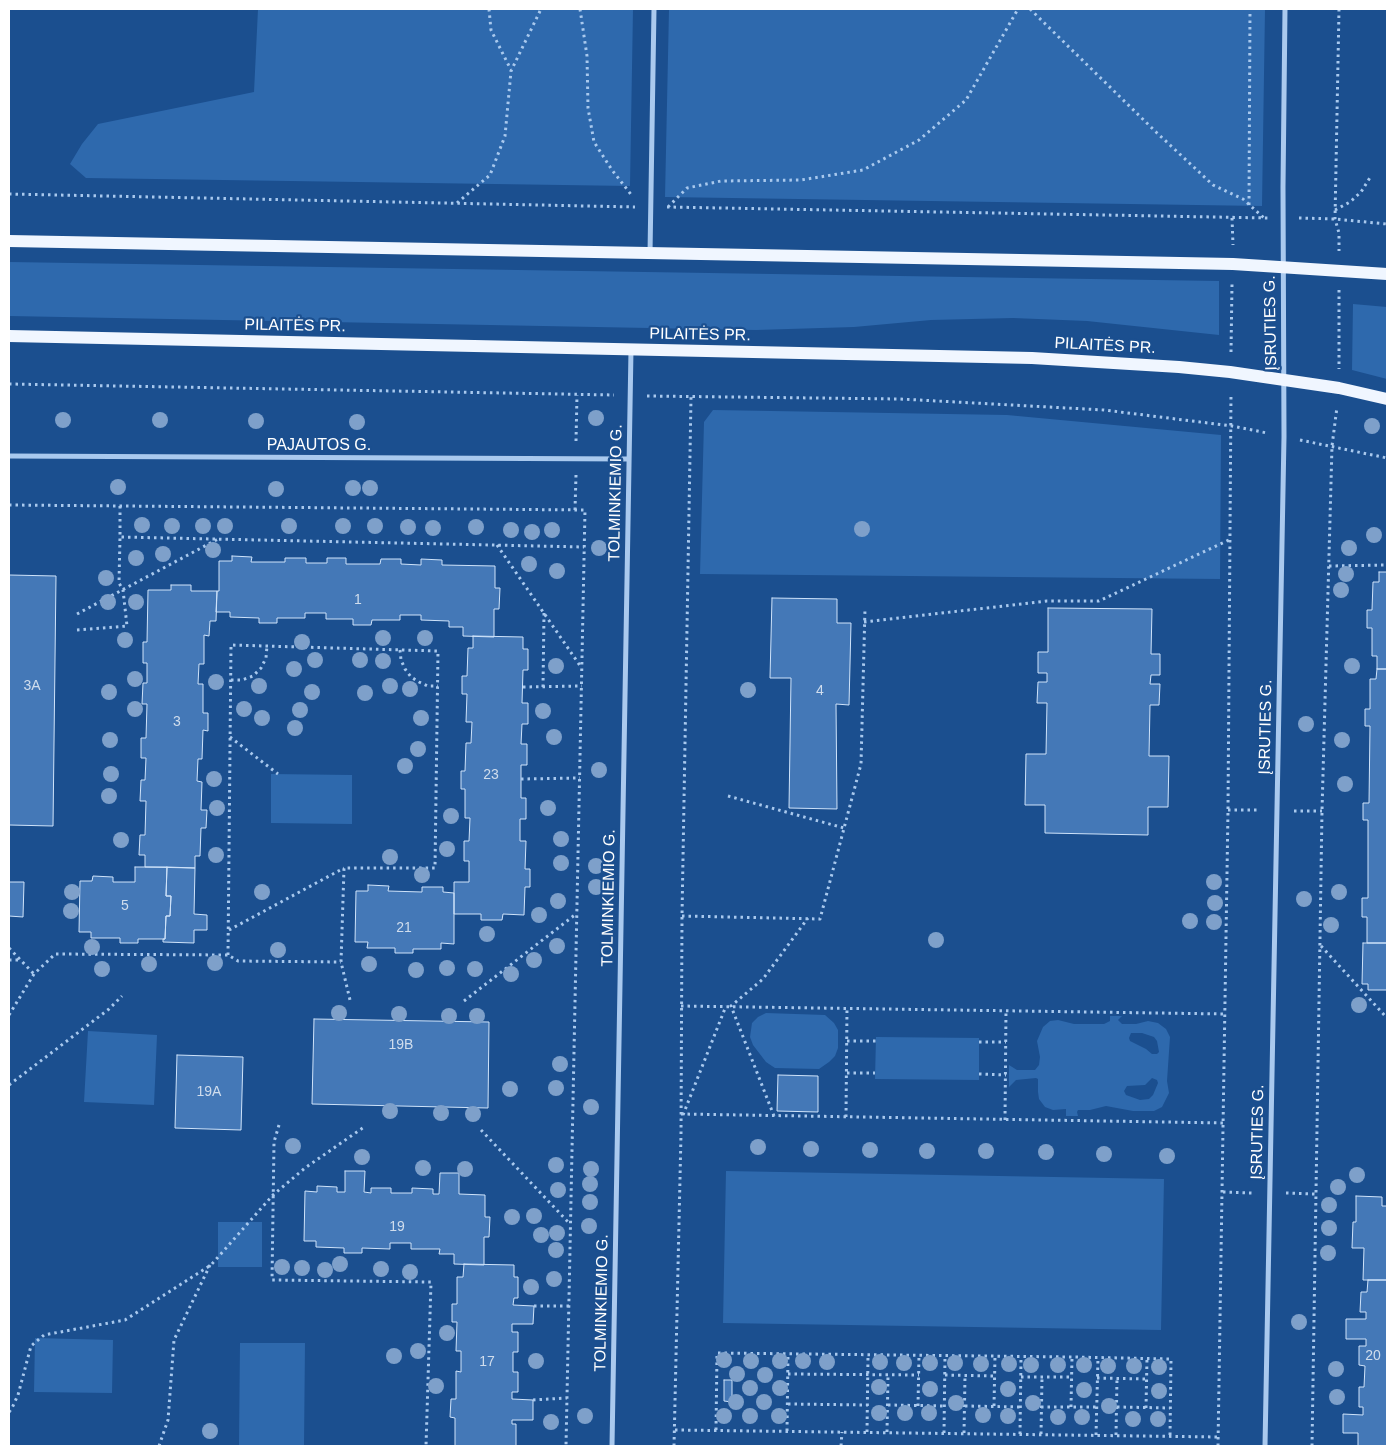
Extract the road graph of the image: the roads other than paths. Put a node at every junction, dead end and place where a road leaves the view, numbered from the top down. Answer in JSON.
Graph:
{"nodes":[{"id":1,"x":654,"y":9,"type":"edge"},
{"id":2,"x":1285,"y":9,"type":"edge"},
{"id":3,"x":9,"y":241,"type":"edge"},
{"id":4,"x":650,"y":253,"type":"junction"},
{"id":5,"x":1283,"y":266,"type":"junction"},
{"id":6,"x":1387,"y":274,"type":"edge"},
{"id":7,"x":9,"y":336,"type":"edge"},
{"id":8,"x":631,"y":349,"type":"junction"},
{"id":9,"x":1284,"y":380,"type":"junction"},
{"id":10,"x":1387,"y":399,"type":"edge"},
{"id":11,"x":9,"y":456,"type":"edge"},
{"id":12,"x":629,"y":459,"type":"junction"},
{"id":13,"x":612,"y":1446,"type":"edge"},
{"id":14,"x":1264,"y":1446,"type":"edge"}],
"edges":[{"from":1,"to":4,"type":"street"},
{"from":2,"to":5,"type":"street","name":"ĮSRUTIES G."},
{"from":3,"to":4,"type":"main road"},
{"from":4,"to":5,"type":"main road"},
{"from":5,"to":6,"type":"main road"},
{"from":5,"to":9,"type":"street","name":"ĮSRUTIES G."},
{"from":7,"to":8,"type":"main road","name":"PILAITĖS PR."},
{"from":8,"to":9,"type":"main road","name":"PILAITĖS PR."},
{"from":8,"to":12,"type":"street","name":"TOLMINKIEMIO G."},
{"from":9,"to":10,"type":"main road","name":"PILAITĖS PR."},
{"from":9,"to":14,"type":"street","name":"ĮSRUTIES G."},
{"from":11,"to":12,"type":"street","name":"PAJAUTOS G."},
{"from":12,"to":13,"type":"street","name":"TOLMINKIEMIO G."}]}
